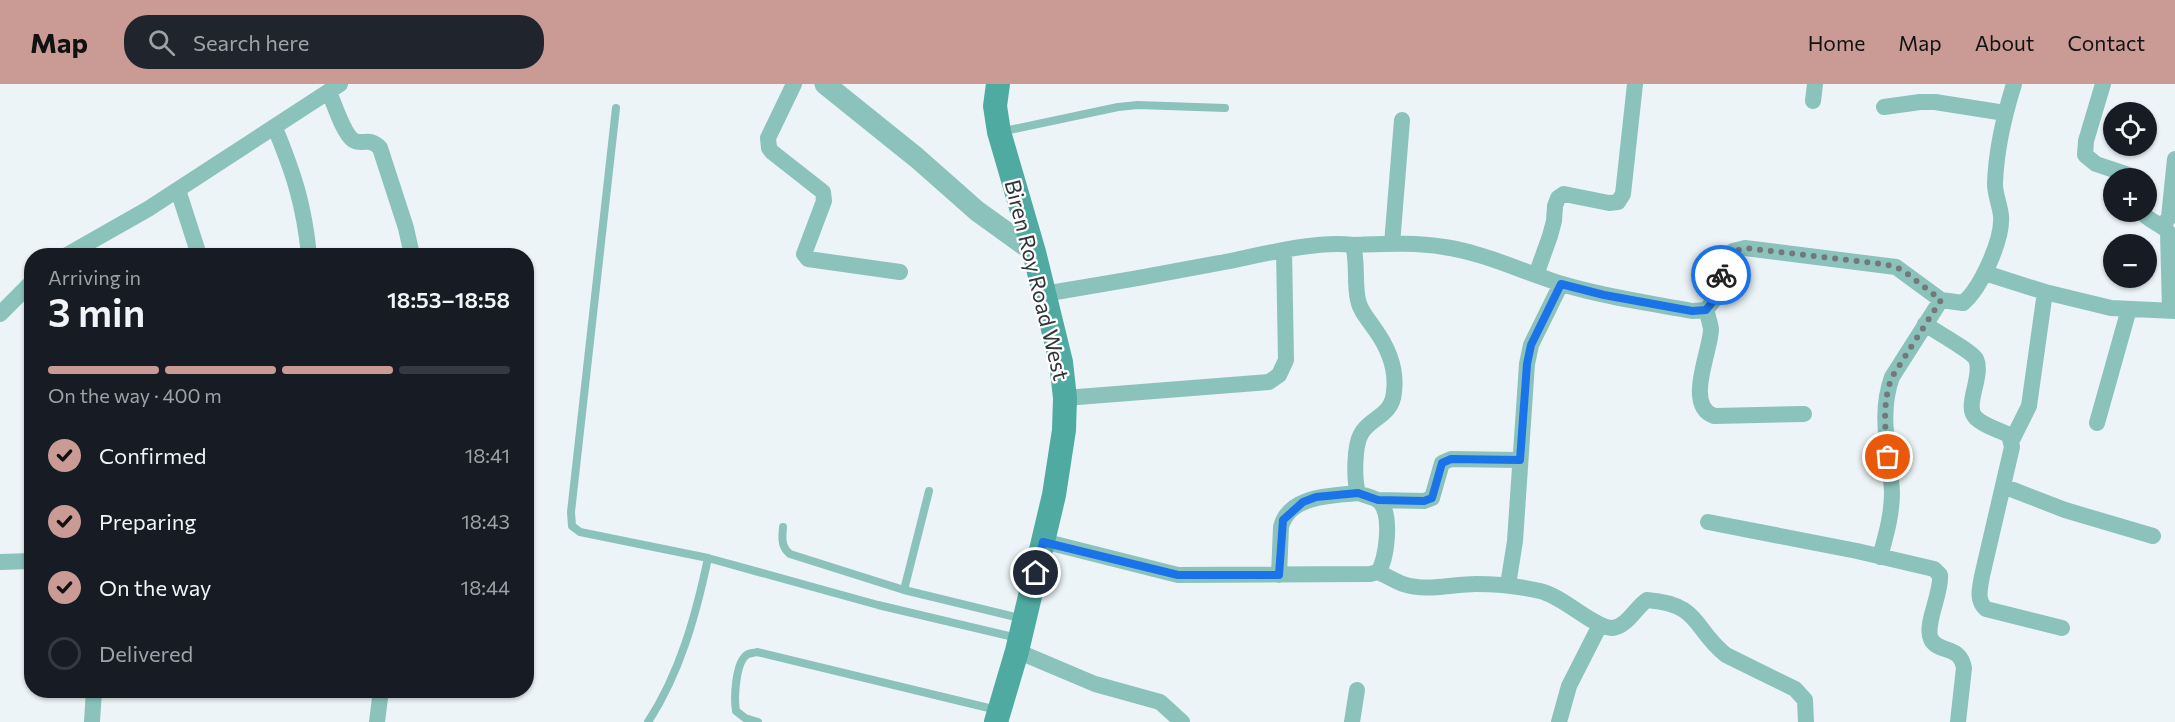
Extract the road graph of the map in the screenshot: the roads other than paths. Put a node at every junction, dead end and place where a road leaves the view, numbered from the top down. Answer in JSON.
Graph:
{"nodes":[{"id":1,"x":794,"y":84,"type":"edge"},
{"id":2,"x":825,"y":84,"type":"edge"},
{"id":3,"x":998,"y":84,"type":"edge"},
{"id":4,"x":1635,"y":84,"type":"edge"},
{"id":5,"x":2014,"y":84,"type":"edge"},
{"id":6,"x":2103,"y":84,"type":"edge"},
{"id":7,"x":334,"y":88,"type":"edge"},
{"id":8,"x":1884,"y":107,"type":"dead end"},
{"id":9,"x":616,"y":108,"type":"dead end"},
{"id":10,"x":1225,"y":108,"type":"dead end"},
{"id":11,"x":2005,"y":113,"type":"junction"},
{"id":12,"x":1402,"y":120,"type":"dead end"},
{"id":13,"x":275,"y":128,"type":"junction"},
{"id":14,"x":999,"y":132,"type":"junction"},
{"id":15,"x":2175,"y":159,"type":"edge"},
{"id":16,"x":2108,"y":168,"type":"edge"},
{"id":17,"x":178,"y":190,"type":"junction"},
{"id":18,"x":2154,"y":222,"type":"edge"},
{"id":19,"x":2163,"y":226,"type":"junction"},
{"id":20,"x":1392,"y":244,"type":"junction"},
{"id":21,"x":1353,"y":245,"type":"junction"},
{"id":22,"x":79,"y":248,"type":"edge"},
{"id":23,"x":197,"y":248,"type":"edge"},
{"id":24,"x":308,"y":248,"type":"edge"},
{"id":25,"x":410,"y":248,"type":"edge"},
{"id":26,"x":1284,"y":250,"type":"junction"},
{"id":27,"x":1034,"y":252,"type":"junction"},
{"id":28,"x":900,"y":272,"type":"dead end"},
{"id":29,"x":1984,"y":273,"type":"junction"},
{"id":30,"x":1536,"y":275,"type":"junction"},
{"id":31,"x":1561,"y":284,"type":"junction"},
{"id":32,"x":24,"y":290,"type":"edge"},
{"id":33,"x":2045,"y":292,"type":"junction"},
{"id":34,"x":1044,"y":294,"type":"junction"},
{"id":35,"x":1941,"y":300,"type":"junction"},
{"id":36,"x":2129,"y":309,"type":"junction"},
{"id":37,"x":1706,"y":310,"type":"junction"},
{"id":38,"x":2172,"y":310,"type":"edge"},
{"id":39,"x":0,"y":314,"type":"edge"},
{"id":40,"x":1925,"y":324,"type":"junction"},
{"id":41,"x":1065,"y":398,"type":"junction"},
{"id":42,"x":1804,"y":414,"type":"dead end"},
{"id":43,"x":2097,"y":423,"type":"dead end"},
{"id":44,"x":2012,"y":440,"type":"junction"},
{"id":45,"x":1520,"y":460,"type":"junction"},
{"id":46,"x":2003,"y":486,"type":"junction"},
{"id":47,"x":929,"y":491,"type":"dead end"},
{"id":48,"x":1358,"y":493,"type":"junction"},
{"id":49,"x":1378,"y":500,"type":"junction"},
{"id":50,"x":1708,"y":522,"type":"dead end"},
{"id":51,"x":783,"y":527,"type":"dead end"},
{"id":52,"x":2153,"y":536,"type":"dead end"},
{"id":53,"x":1043,"y":542,"type":"junction"},
{"id":54,"x":1880,"y":556,"type":"junction"},
{"id":55,"x":708,"y":558,"type":"junction"},
{"id":56,"x":24,"y":561,"type":"edge"},
{"id":57,"x":0,"y":562,"type":"edge"},
{"id":58,"x":1378,"y":572,"type":"junction"},
{"id":59,"x":1279,"y":575,"type":"junction"},
{"id":60,"x":1508,"y":585,"type":"junction"},
{"id":61,"x":904,"y":590,"type":"junction"},
{"id":62,"x":1600,"y":625,"type":"junction"},
{"id":63,"x":2062,"y":628,"type":"dead end"},
{"id":64,"x":1020,"y":636,"type":"junction"},
{"id":65,"x":1357,"y":690,"type":"dead end"},
{"id":66,"x":94,"y":698,"type":"edge"},
{"id":67,"x":380,"y":698,"type":"edge"},
{"id":68,"x":997,"y":716,"type":"edge"},
{"id":69,"x":92,"y":722,"type":"edge"},
{"id":70,"x":376,"y":722,"type":"edge"},
{"id":71,"x":648,"y":722,"type":"edge"},
{"id":72,"x":758,"y":722,"type":"edge"},
{"id":73,"x":1182,"y":722,"type":"edge"},
{"id":74,"x":1352,"y":722,"type":"edge"},
{"id":75,"x":1559,"y":722,"type":"edge"},
{"id":76,"x":1806,"y":722,"type":"edge"},
{"id":77,"x":1958,"y":722,"type":"edge"}],
"edges":[{"from":1,"to":28,"type":"street"},
{"from":2,"to":27,"type":"street"},
{"from":3,"to":14,"type":"main road","name":"Biren Roy Road West"},
{"from":4,"to":30,"type":"street"},
{"from":5,"to":11,"type":"street"},
{"from":6,"to":16,"type":"street"},
{"from":7,"to":13,"type":"street"},
{"from":7,"to":25,"type":"street"},
{"from":8,"to":11,"type":"street"},
{"from":9,"to":55,"type":"lane"},
{"from":10,"to":14,"type":"lane"},
{"from":11,"to":29,"type":"street"},
{"from":12,"to":20,"type":"street"},
{"from":13,"to":17,"type":"street"},
{"from":13,"to":24,"type":"street"},
{"from":14,"to":27,"type":"main road","name":"Biren Roy Road West"},
{"from":15,"to":19,"type":"street"},
{"from":17,"to":22,"type":"street"},
{"from":17,"to":23,"type":"street"},
{"from":18,"to":19,"type":"street"},
{"from":19,"to":38,"type":"street"},
{"from":20,"to":21,"type":"street"},
{"from":20,"to":30,"type":"street"},
{"from":21,"to":26,"type":"street"},
{"from":21,"to":48,"type":"street"},
{"from":26,"to":34,"type":"street"},
{"from":26,"to":41,"type":"street"},
{"from":27,"to":34,"type":"main road","name":"Biren Roy Road West"},
{"from":29,"to":33,"type":"street"},
{"from":29,"to":35,"type":"street"},
{"from":30,"to":31,"type":"street"},
{"from":31,"to":37,"type":"street"},
{"from":31,"to":45,"type":"street"},
{"from":32,"to":39,"type":"street"},
{"from":33,"to":36,"type":"street"},
{"from":33,"to":44,"type":"street"},
{"from":34,"to":41,"type":"main road","name":"Biren Roy Road West"},
{"from":35,"to":37,"type":"street"},
{"from":35,"to":40,"type":"street"},
{"from":36,"to":38,"type":"street"},
{"from":36,"to":43,"type":"street"},
{"from":37,"to":42,"type":"street"},
{"from":40,"to":44,"type":"street"},
{"from":40,"to":54,"type":"street"},
{"from":41,"to":53,"type":"main road","name":"Biren Roy Road West"},
{"from":44,"to":46,"type":"street"},
{"from":45,"to":49,"type":"street"},
{"from":45,"to":60,"type":"street"},
{"from":46,"to":52,"type":"street"},
{"from":46,"to":63,"type":"street"},
{"from":47,"to":61,"type":"lane"},
{"from":48,"to":49,"type":"street"},
{"from":48,"to":59,"type":"street"},
{"from":49,"to":58,"type":"street"},
{"from":50,"to":54,"type":"street"},
{"from":51,"to":61,"type":"lane"},
{"from":53,"to":59,"type":"street"},
{"from":53,"to":64,"type":"main road","name":"Biren Roy Road West"},
{"from":54,"to":77,"type":"street"},
{"from":55,"to":64,"type":"lane"},
{"from":55,"to":71,"type":"lane"},
{"from":56,"to":57,"type":"street"},
{"from":58,"to":59,"type":"street"},
{"from":58,"to":60,"type":"street"},
{"from":60,"to":62,"type":"street"},
{"from":61,"to":64,"type":"lane"},
{"from":62,"to":75,"type":"street"},
{"from":62,"to":76,"type":"street"},
{"from":64,"to":68,"type":"main road","name":"Biren Roy Road West"},
{"from":64,"to":73,"type":"street"},
{"from":65,"to":74,"type":"street"},
{"from":66,"to":69,"type":"street"},
{"from":67,"to":70,"type":"street"},
{"from":68,"to":72,"type":"lane"}]}
